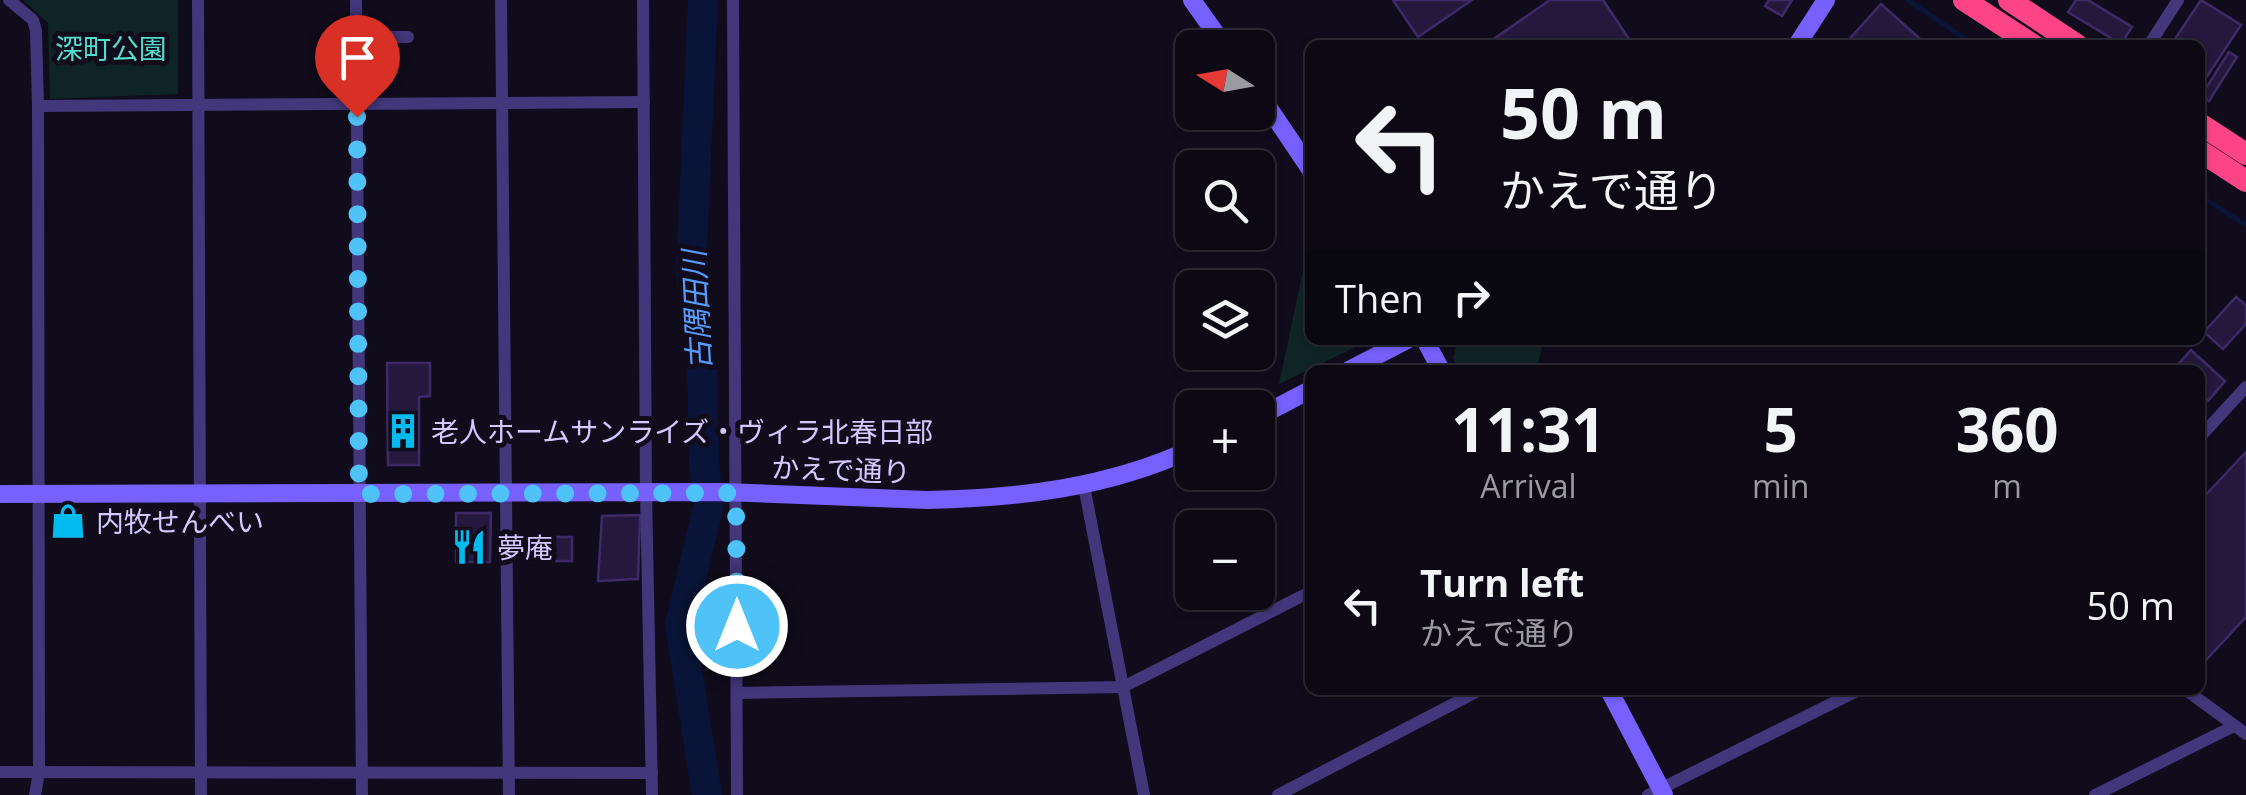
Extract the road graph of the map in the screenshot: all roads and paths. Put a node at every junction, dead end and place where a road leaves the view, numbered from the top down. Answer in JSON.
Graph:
{"nodes":[{"id":1,"x":9,"y":0,"type":"edge"},
{"id":2,"x":198,"y":0,"type":"edge"},
{"id":3,"x":356,"y":0,"type":"edge"},
{"id":4,"x":501,"y":0,"type":"edge"},
{"id":5,"x":643,"y":0,"type":"edge"},
{"id":6,"x":732,"y":0,"type":"edge"},
{"id":7,"x":1192,"y":0,"type":"edge"},
{"id":8,"x":1826,"y":0,"type":"edge"},
{"id":9,"x":1964,"y":0,"type":"edge"},
{"id":10,"x":2009,"y":0,"type":"edge"},
{"id":11,"x":2178,"y":0,"type":"edge"},
{"id":12,"x":1213,"y":30,"type":"edge"},
{"id":13,"x":356,"y":37,"type":"junction"},
{"id":14,"x":408,"y":37,"type":"dead end"},
{"id":15,"x":1800,"y":40,"type":"edge"},
{"id":16,"x":2025,"y":40,"type":"edge"},
{"id":17,"x":2070,"y":40,"type":"edge"},
{"id":18,"x":2152,"y":40,"type":"edge"},
{"id":19,"x":644,"y":102,"type":"junction"},
{"id":20,"x":357,"y":104,"type":"junction"},
{"id":21,"x":502,"y":104,"type":"junction"},
{"id":22,"x":199,"y":105,"type":"junction"},
{"id":23,"x":38,"y":106,"type":"junction"},
{"id":24,"x":1275,"y":118,"type":"edge"},
{"id":25,"x":2205,"y":127,"type":"edge"},
{"id":26,"x":2205,"y":154,"type":"edge"},
{"id":27,"x":2246,"y":154,"type":"edge"},
{"id":28,"x":1305,"y":162,"type":"edge"},
{"id":29,"x":2246,"y":181,"type":"edge"},
{"id":30,"x":1397,"y":345,"type":"edge"},
{"id":31,"x":1359,"y":365,"type":"edge"},
{"id":32,"x":2246,"y":387,"type":"edge"},
{"id":33,"x":1305,"y":393,"type":"edge"},
{"id":34,"x":1275,"y":408,"type":"edge"},
{"id":35,"x":2205,"y":432,"type":"edge"},
{"id":36,"x":1175,"y":456,"type":"edge"},
{"id":37,"x":1084,"y":486,"type":"junction"},
{"id":38,"x":505,"y":492,"type":"junction"},
{"id":39,"x":652,"y":492,"type":"junction"},
{"id":40,"x":730,"y":492,"type":"junction"},
{"id":41,"x":0,"y":494,"type":"edge"},
{"id":42,"x":39,"y":494,"type":"junction"},
{"id":43,"x":200,"y":494,"type":"junction"},
{"id":44,"x":359,"y":494,"type":"junction"},
{"id":45,"x":1305,"y":595,"type":"edge"},
{"id":46,"x":1124,"y":687,"type":"junction"},
{"id":47,"x":737,"y":693,"type":"junction"},
{"id":48,"x":1470,"y":695,"type":"edge"},
{"id":49,"x":1611,"y":695,"type":"edge"},
{"id":50,"x":1849,"y":695,"type":"edge"},
{"id":51,"x":2193,"y":695,"type":"edge"},
{"id":52,"x":2240,"y":730,"type":"edge"},
{"id":53,"x":0,"y":772,"type":"edge"},
{"id":54,"x":38,"y":772,"type":"junction"},
{"id":55,"x":201,"y":773,"type":"junction"},
{"id":56,"x":362,"y":773,"type":"junction"},
{"id":57,"x":510,"y":773,"type":"junction"},
{"id":58,"x":652,"y":773,"type":"junction"},
{"id":59,"x":1658,"y":793,"type":"edge"},
{"id":60,"x":35,"y":795,"type":"edge"},
{"id":61,"x":201,"y":795,"type":"edge"},
{"id":62,"x":362,"y":795,"type":"edge"},
{"id":63,"x":510,"y":795,"type":"edge"},
{"id":64,"x":652,"y":795,"type":"edge"},
{"id":65,"x":737,"y":795,"type":"edge"},
{"id":66,"x":1144,"y":795,"type":"edge"},
{"id":67,"x":1278,"y":795,"type":"edge"},
{"id":68,"x":2096,"y":795,"type":"edge"}],
"edges":[{"from":1,"to":23,"type":"street"},
{"from":2,"to":22,"type":"street"},
{"from":3,"to":13,"type":"street"},
{"from":4,"to":21,"type":"street"},
{"from":5,"to":19,"type":"street"},
{"from":6,"to":40,"type":"street"},
{"from":7,"to":12,"type":"street"},
{"from":8,"to":15,"type":"street"},
{"from":9,"to":16,"type":"highway"},
{"from":10,"to":17,"type":"highway"},
{"from":11,"to":18,"type":"street"},
{"from":13,"to":14,"type":"street"},
{"from":13,"to":20,"type":"street"},
{"from":19,"to":21,"type":"street"},
{"from":19,"to":39,"type":"street"},
{"from":20,"to":21,"type":"street"},
{"from":20,"to":22,"type":"street"},
{"from":20,"to":44,"type":"street"},
{"from":21,"to":38,"type":"street"},
{"from":22,"to":23,"type":"street"},
{"from":22,"to":43,"type":"street"},
{"from":23,"to":42,"type":"street"},
{"from":24,"to":28,"type":"street"},
{"from":25,"to":27,"type":"highway"},
{"from":26,"to":29,"type":"highway"},
{"from":30,"to":31,"type":"street"},
{"from":32,"to":35,"type":"street"},
{"from":33,"to":34,"type":"street"},
{"from":36,"to":37,"type":"street","name":"かえで通り"},
{"from":37,"to":40,"type":"street","name":"かえで通り"},
{"from":37,"to":46,"type":"street"},
{"from":38,"to":39,"type":"street","name":"かえで通り"},
{"from":38,"to":44,"type":"street","name":"かえで通り"},
{"from":38,"to":57,"type":"street"},
{"from":39,"to":40,"type":"street","name":"かえで通り"},
{"from":39,"to":58,"type":"street"},
{"from":40,"to":47,"type":"street"},
{"from":41,"to":42,"type":"street","name":"かえで通り"},
{"from":42,"to":43,"type":"street","name":"かえで通り"},
{"from":42,"to":54,"type":"street"},
{"from":43,"to":44,"type":"street","name":"かえで通り"},
{"from":43,"to":55,"type":"street"},
{"from":44,"to":56,"type":"street"},
{"from":45,"to":46,"type":"street"},
{"from":46,"to":47,"type":"street"},
{"from":46,"to":66,"type":"street"},
{"from":47,"to":65,"type":"street"},
{"from":48,"to":67,"type":"street"},
{"from":49,"to":59,"type":"street"},
{"from":50,"to":59,"type":"street"},
{"from":51,"to":52,"type":"street"},
{"from":52,"to":68,"type":"street"},
{"from":53,"to":54,"type":"street"},
{"from":54,"to":55,"type":"street"},
{"from":54,"to":60,"type":"street"},
{"from":55,"to":56,"type":"street"},
{"from":55,"to":61,"type":"street"},
{"from":56,"to":57,"type":"street"},
{"from":56,"to":62,"type":"street"},
{"from":57,"to":58,"type":"street"},
{"from":57,"to":63,"type":"street"},
{"from":58,"to":64,"type":"street"}]}
